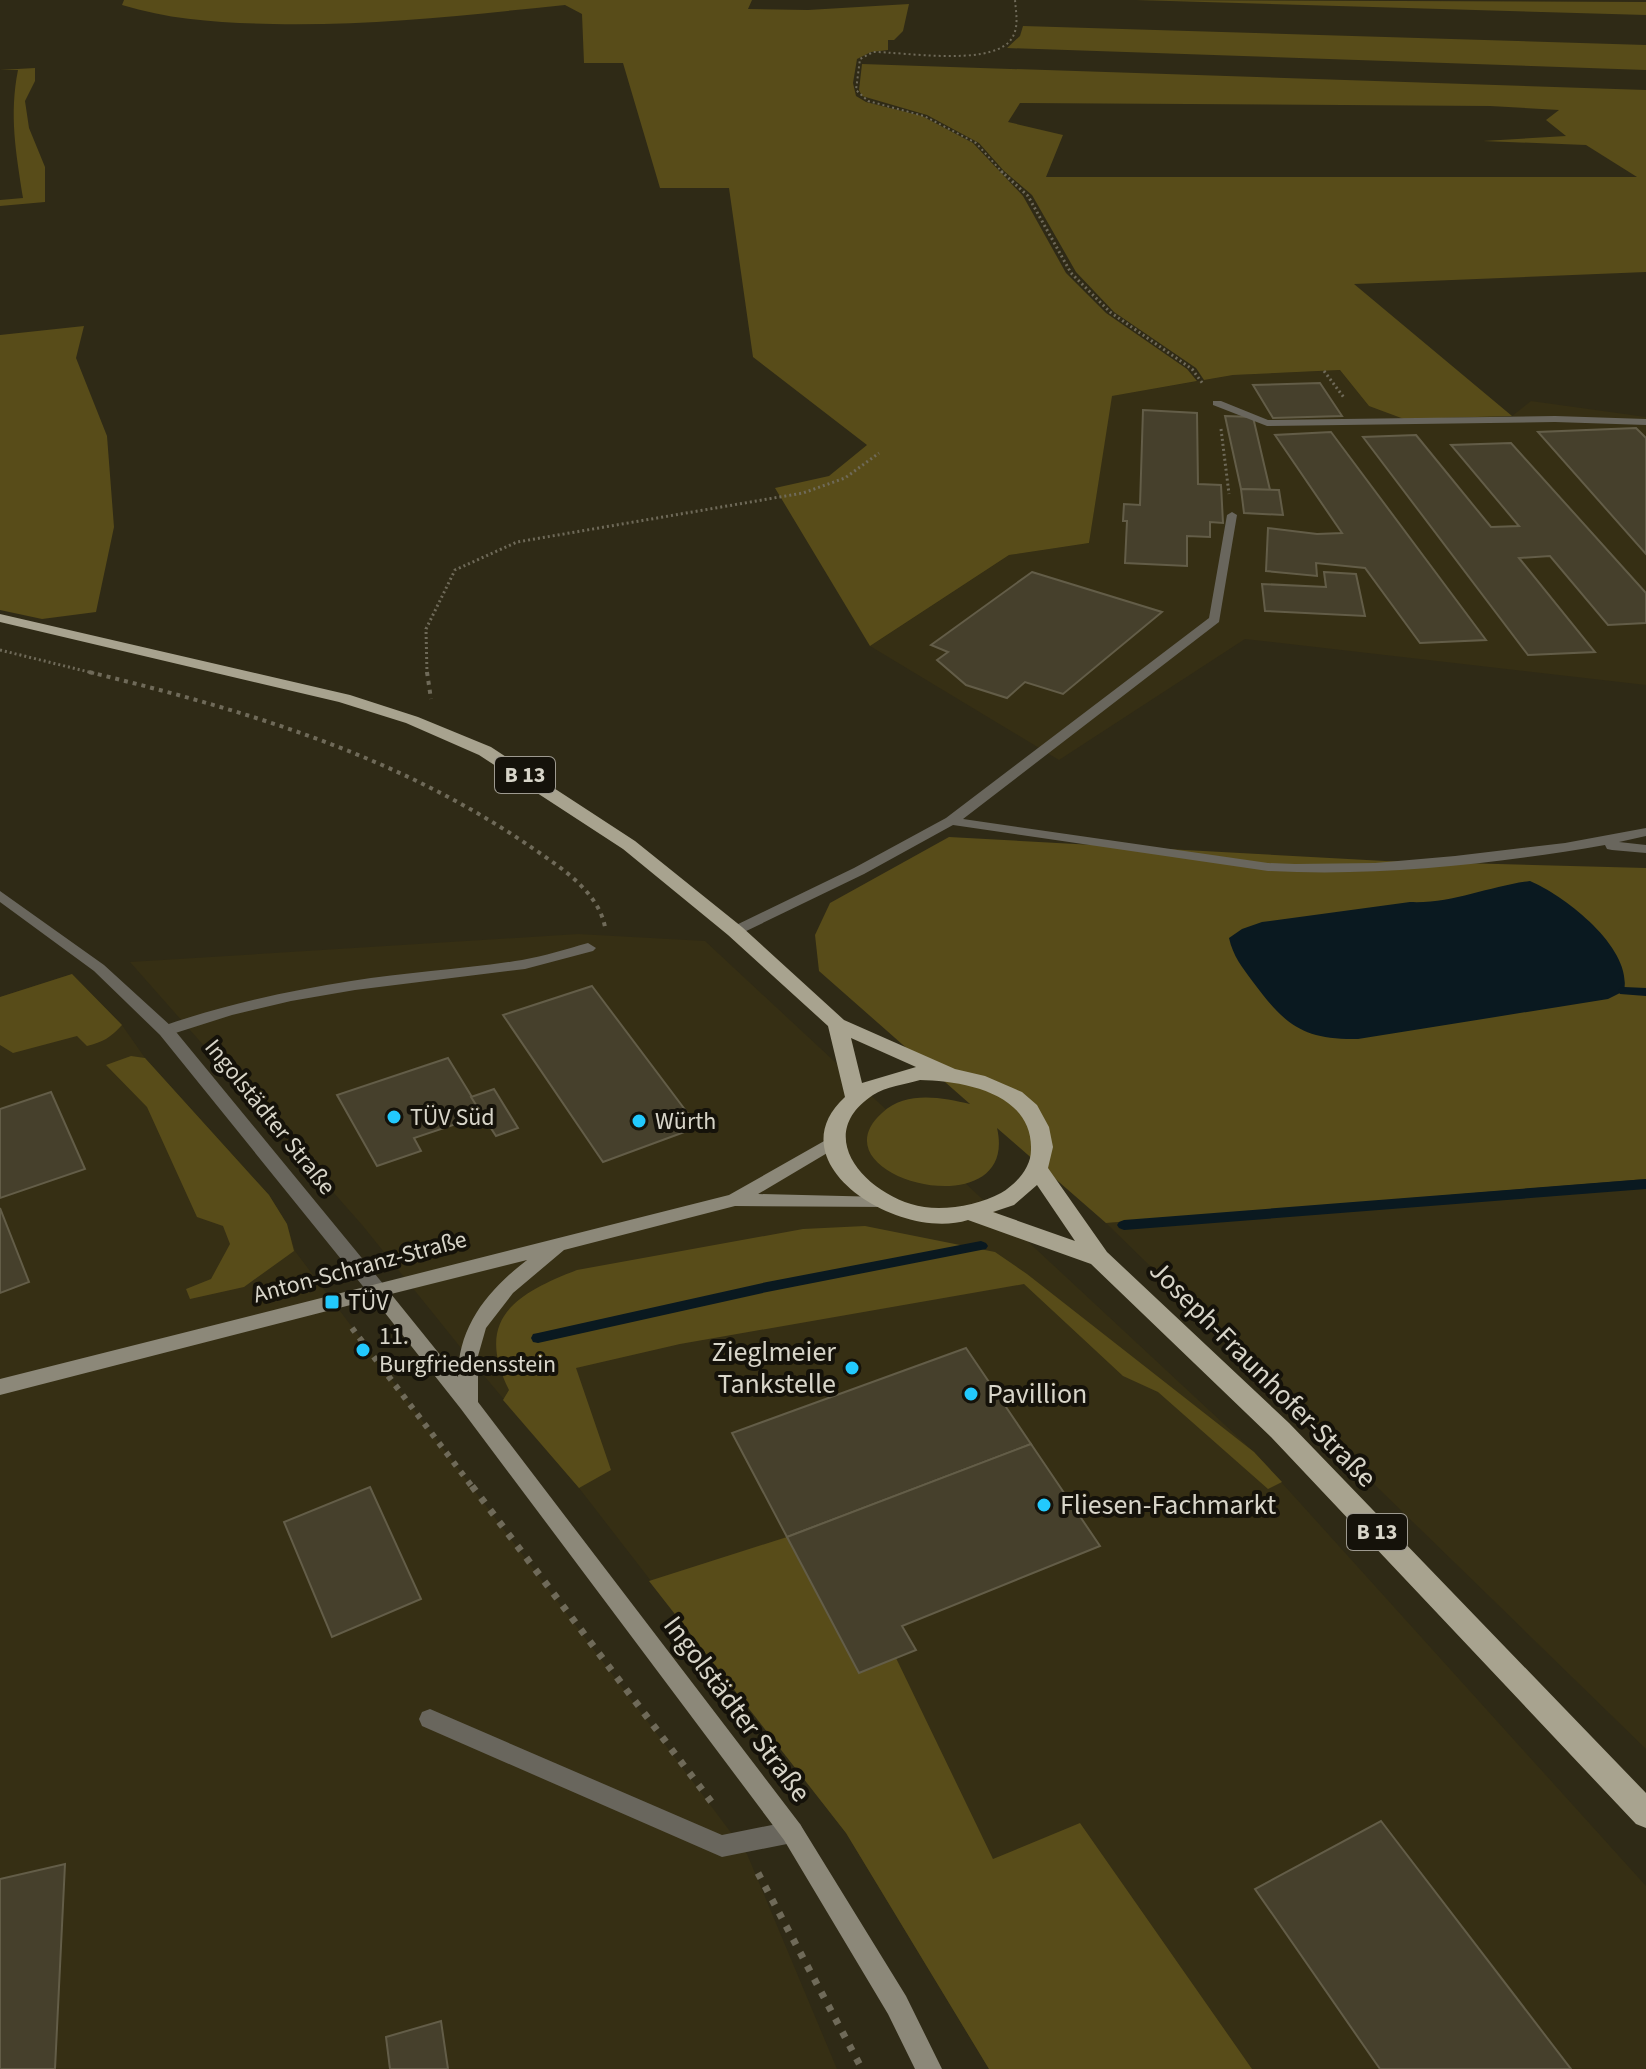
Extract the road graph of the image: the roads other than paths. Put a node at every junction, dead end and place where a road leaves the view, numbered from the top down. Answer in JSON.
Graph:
{"nodes":[{"id":1,"x":1217,"y":403,"type":"road end"},
{"id":2,"x":1646,"y":422,"type":"edge"},
{"id":3,"x":1232,"y":515,"type":"road end"},
{"id":4,"x":0,"y":618,"type":"edge"},
{"id":5,"x":951,"y":821,"type":"junction"},
{"id":6,"x":1646,"y":832,"type":"edge"},
{"id":7,"x":1599,"y":844,"type":"junction"},
{"id":8,"x":1646,"y":849,"type":"edge"},
{"id":9,"x":0,"y":895,"type":"edge"},
{"id":10,"x":735,"y":931,"type":"junction"},
{"id":11,"x":588,"y":948,"type":"road end"},
{"id":12,"x":837,"y":1024,"type":"junction"},
{"id":13,"x":166,"y":1031,"type":"junction"},
{"id":14,"x":947,"y":1073,"type":"junction"},
{"id":15,"x":856,"y":1098,"type":"junction"},
{"id":16,"x":833,"y":1142,"type":"junction"},
{"id":17,"x":1037,"y":1168,"type":"junction"},
{"id":18,"x":735,"y":1200,"type":"junction"},
{"id":19,"x":883,"y":1203,"type":"junction"},
{"id":20,"x":972,"y":1213,"type":"junction"},
{"id":21,"x":567,"y":1241,"type":"junction"},
{"id":22,"x":1099,"y":1258,"type":"junction"},
{"id":23,"x":377,"y":1290,"type":"junction"},
{"id":24,"x":0,"y":1387,"type":"edge"},
{"id":25,"x":468,"y":1404,"type":"junction"},
{"id":26,"x":430,"y":1719,"type":"dead end"},
{"id":27,"x":1646,"y":1814,"type":"edge"},
{"id":28,"x":792,"y":1832,"type":"junction"},
{"id":29,"x":929,"y":2069,"type":"edge"}],
"edges":[{"from":1,"to":2,"type":"street"},
{"from":3,"to":5,"type":"street"},
{"from":4,"to":10,"type":"main road","number":"B 13"},
{"from":5,"to":7,"type":"street"},
{"from":5,"to":10,"type":"street"},
{"from":6,"to":7,"type":"street"},
{"from":7,"to":8,"type":"street"},
{"from":9,"to":13,"type":"street","name":"Ingolstädter Straße"},
{"from":10,"to":12,"type":"main road","number":"B 13"},
{"from":11,"to":13,"type":"street"},
{"from":12,"to":14,"type":"main road","number":"B 13"},
{"from":12,"to":15,"type":"main road"},
{"from":13,"to":23,"type":"street","name":"Ingolstädter Straße"},
{"from":14,"to":15,"type":"main road","number":"B 13"},
{"from":14,"to":17,"type":"main road","number":"B 13"},
{"from":15,"to":16,"type":"main road"},
{"from":16,"to":18,"type":"street","name":"Anton-Schranz-Straße"},
{"from":16,"to":19,"type":"main road","number":"B 13"},
{"from":17,"to":20,"type":"main road","number":"B 13"},
{"from":17,"to":22,"type":"main road","name":"Joseph-Fraunhofer-Straße","number":"B 13"},
{"from":18,"to":19,"type":"street","name":"Anton-Schranz-Straße"},
{"from":18,"to":21,"type":"street","name":"Anton-Schranz-Straße"},
{"from":19,"to":20,"type":"main road","number":"B 13"},
{"from":20,"to":22,"type":"main road","name":"Joseph-Fraunhofer-Straße","number":"B 13"},
{"from":21,"to":23,"type":"street","name":"Anton-Schranz-Straße"},
{"from":21,"to":25,"type":"street"},
{"from":22,"to":27,"type":"main road","name":"Joseph-Fraunhofer-Straße","number":"B 13"},
{"from":23,"to":24,"type":"street","name":"Anton-Schranz-Straße"},
{"from":23,"to":25,"type":"street","name":"Ingolstädter Straße"},
{"from":25,"to":28,"type":"street","name":"Ingolstädter Straße"},
{"from":26,"to":28,"type":"street"},
{"from":28,"to":29,"type":"street","name":"Ingolstädter Straße"}]}
